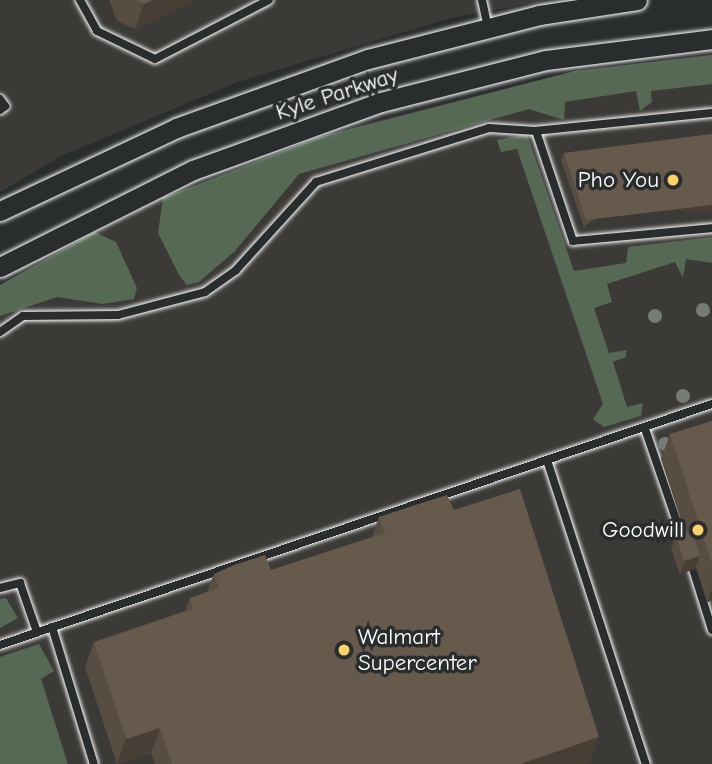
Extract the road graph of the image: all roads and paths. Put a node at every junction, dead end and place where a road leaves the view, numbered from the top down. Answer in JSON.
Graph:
{"nodes":[{"id":1,"x":80,"y":0,"type":"edge"},
{"id":2,"x":269,"y":0,"type":"edge"},
{"id":3,"x":482,"y":0,"type":"edge"},
{"id":4,"x":637,"y":0,"type":"edge"},
{"id":5,"x":488,"y":28,"type":"junction"},
{"id":6,"x":712,"y":39,"type":"edge"},
{"id":7,"x":0,"y":99,"type":"edge"},
{"id":8,"x":0,"y":110,"type":"edge"},
{"id":9,"x":712,"y":113,"type":"edge"},
{"id":10,"x":537,"y":131,"type":"junction"},
{"id":11,"x":0,"y":211,"type":"edge"},
{"id":12,"x":712,"y":228,"type":"edge"},
{"id":13,"x":0,"y":267,"type":"edge"},
{"id":14,"x":0,"y":332,"type":"edge"},
{"id":15,"x":712,"y":404,"type":"edge"},
{"id":16,"x":645,"y":429,"type":"junction"},
{"id":17,"x":547,"y":460,"type":"junction"},
{"id":18,"x":684,"y":544,"type":"edge"},
{"id":19,"x":692,"y":569,"type":"edge"},
{"id":20,"x":0,"y":588,"type":"edge"},
{"id":21,"x":52,"y":627,"type":"junction"},
{"id":22,"x":712,"y":630,"type":"edge"},
{"id":23,"x":37,"y":632,"type":"junction"},
{"id":24,"x":0,"y":645,"type":"edge"},
{"id":25,"x":94,"y":764,"type":"edge"},
{"id":26,"x":646,"y":764,"type":"edge"}],
"edges":[{"from":1,"to":2,"type":"lane"},
{"from":3,"to":5,"type":"lane"},
{"from":4,"to":5,"type":"street","name":"Kyle Parkway"},
{"from":5,"to":11,"type":"street","name":"Kyle Parkway"},
{"from":6,"to":13,"type":"street","name":"Kyle Parkway"},
{"from":7,"to":8,"type":"lane"},
{"from":9,"to":10,"type":"lane"},
{"from":10,"to":12,"type":"lane"},
{"from":10,"to":14,"type":"lane"},
{"from":15,"to":16,"type":"lane"},
{"from":16,"to":17,"type":"lane"},
{"from":16,"to":18,"type":"lane"},
{"from":17,"to":21,"type":"lane"},
{"from":17,"to":26,"type":"lane"},
{"from":19,"to":22,"type":"lane"},
{"from":20,"to":23,"type":"lane"},
{"from":21,"to":23,"type":"lane"},
{"from":21,"to":25,"type":"lane"},
{"from":23,"to":24,"type":"lane"}]}
